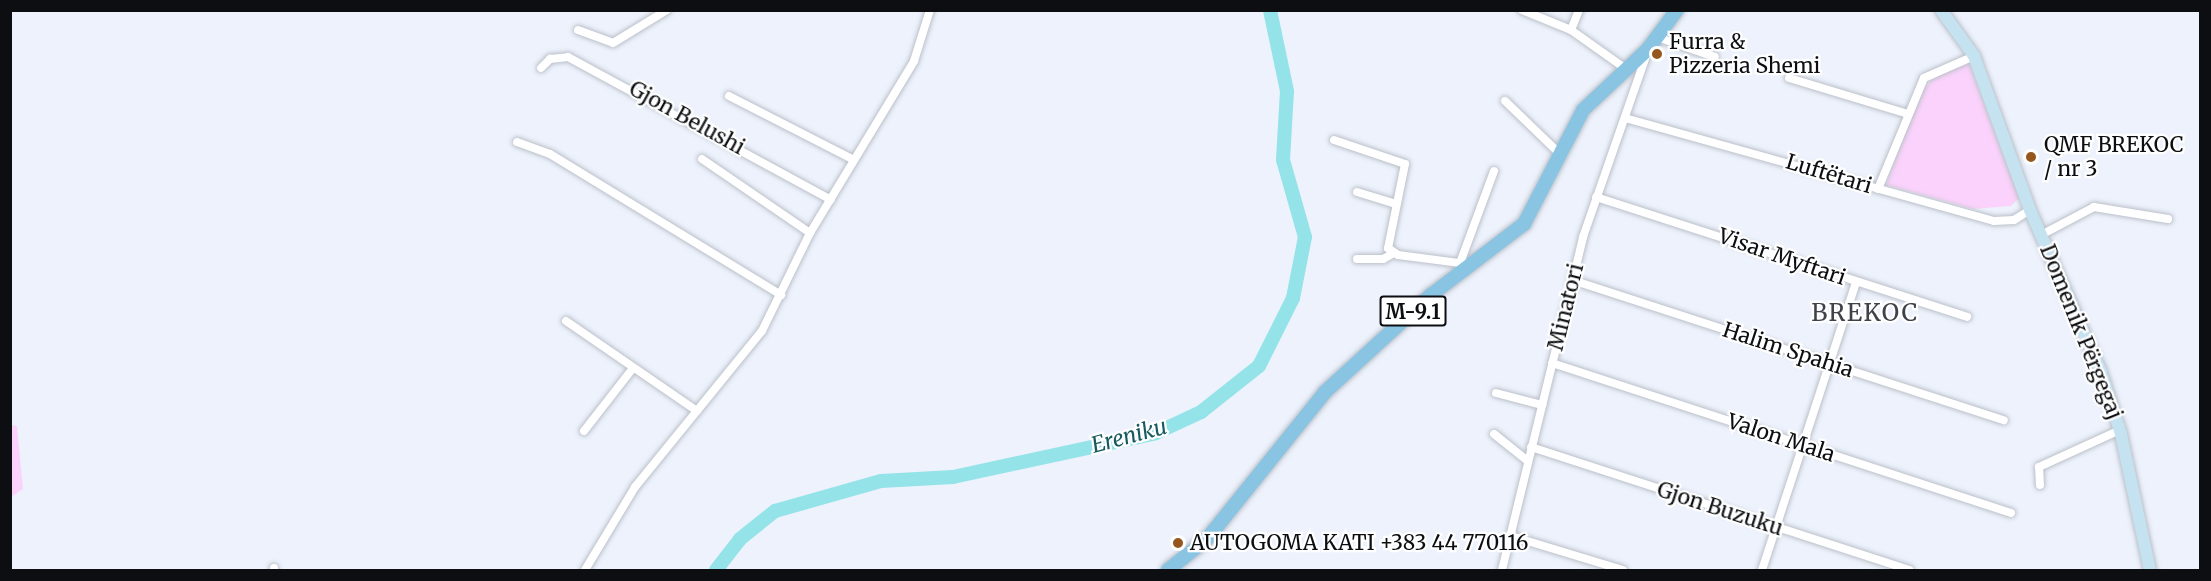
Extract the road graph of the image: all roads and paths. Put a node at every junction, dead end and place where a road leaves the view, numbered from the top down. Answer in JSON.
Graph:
{"nodes":[{"id":1,"x":667,"y":10,"type":"edge"},
{"id":2,"x":930,"y":10,"type":"edge"},
{"id":3,"x":1522,"y":10,"type":"edge"},
{"id":4,"x":1579,"y":10,"type":"edge"},
{"id":5,"x":1677,"y":10,"type":"edge"},
{"id":6,"x":1941,"y":10,"type":"edge"},
{"id":7,"x":578,"y":30,"type":"dead end"},
{"id":8,"x":1571,"y":30,"type":"junction"},
{"id":9,"x":1657,"y":36,"type":"junction"},
{"id":10,"x":1648,"y":49,"type":"junction"},
{"id":11,"x":1974,"y":56,"type":"junction"},
{"id":12,"x":1715,"y":57,"type":"dead end"},
{"id":13,"x":541,"y":68,"type":"dead end"},
{"id":14,"x":1626,"y":69,"type":"junction"},
{"id":15,"x":1789,"y":78,"type":"dead end"},
{"id":16,"x":729,"y":96,"type":"dead end"},
{"id":17,"x":1505,"y":101,"type":"dead end"},
{"id":18,"x":1905,"y":113,"type":"junction"},
{"id":19,"x":1625,"y":118,"type":"junction"},
{"id":20,"x":1334,"y":140,"type":"dead end"},
{"id":21,"x":517,"y":142,"type":"dead end"},
{"id":22,"x":1559,"y":153,"type":"junction"},
{"id":23,"x":702,"y":159,"type":"dead end"},
{"id":24,"x":854,"y":160,"type":"junction"},
{"id":25,"x":1494,"y":171,"type":"dead end"},
{"id":26,"x":1878,"y":189,"type":"junction"},
{"id":27,"x":1357,"y":192,"type":"dead end"},
{"id":28,"x":1596,"y":197,"type":"junction"},
{"id":29,"x":831,"y":200,"type":"junction"},
{"id":30,"x":1393,"y":203,"type":"junction"},
{"id":31,"x":2030,"y":210,"type":"junction"},
{"id":32,"x":2168,"y":219,"type":"dead end"},
{"id":33,"x":810,"y":233,"type":"junction"},
{"id":34,"x":2041,"y":235,"type":"junction"},
{"id":35,"x":1394,"y":253,"type":"junction"},
{"id":36,"x":1357,"y":258,"type":"dead end"},
{"id":37,"x":1463,"y":266,"type":"junction"},
{"id":38,"x":1572,"y":280,"type":"junction"},
{"id":39,"x":1856,"y":282,"type":"junction"},
{"id":40,"x":781,"y":295,"type":"junction"},
{"id":41,"x":1967,"y":317,"type":"dead end"},
{"id":42,"x":566,"y":321,"type":"dead end"},
{"id":43,"x":1552,"y":363,"type":"junction"},
{"id":44,"x":1830,"y":364,"type":"junction"},
{"id":45,"x":633,"y":368,"type":"junction"},
{"id":46,"x":1496,"y":393,"type":"dead end"},
{"id":47,"x":1542,"y":405,"type":"junction"},
{"id":48,"x":698,"y":411,"type":"junction"},
{"id":49,"x":2004,"y":420,"type":"dead end"},
{"id":50,"x":2120,"y":430,"type":"junction"},
{"id":51,"x":584,"y":431,"type":"dead end"},
{"id":52,"x":1494,"y":434,"type":"dead end"},
{"id":53,"x":1803,"y":445,"type":"junction"},
{"id":54,"x":1531,"y":447,"type":"junction"},
{"id":55,"x":1528,"y":461,"type":"junction"},
{"id":56,"x":2040,"y":485,"type":"dead end"},
{"id":57,"x":2011,"y":513,"type":"dead end"},
{"id":58,"x":1776,"y":527,"type":"junction"},
{"id":59,"x":1510,"y":536,"type":"junction"},
{"id":60,"x":585,"y":570,"type":"edge"},
{"id":61,"x":1168,"y":570,"type":"edge"},
{"id":62,"x":1502,"y":570,"type":"edge"},
{"id":63,"x":1623,"y":570,"type":"edge"},
{"id":64,"x":1762,"y":570,"type":"edge"},
{"id":65,"x":1908,"y":570,"type":"edge"},
{"id":66,"x":2150,"y":570,"type":"edge"}],
"edges":[{"from":1,"to":7,"type":"street"},
{"from":2,"to":24,"type":"street"},
{"from":3,"to":8,"type":"street"},
{"from":4,"to":8,"type":"street"},
{"from":5,"to":9,"type":"main road","number":"M-9.1"},
{"from":6,"to":11,"type":"main road","name":"Domenik Përgegaj"},
{"from":8,"to":14,"type":"street"},
{"from":9,"to":10,"type":"main road","number":"M-9.1"},
{"from":9,"to":12,"type":"street"},
{"from":10,"to":14,"type":"main road","number":"M-9.1"},
{"from":10,"to":19,"type":"street","name":"Minatori"},
{"from":11,"to":18,"type":"street"},
{"from":11,"to":31,"type":"main road","name":"Domenik Përgegaj"},
{"from":13,"to":29,"type":"street","name":"Gjon Belushi"},
{"from":14,"to":22,"type":"main road","number":"M-9.1"},
{"from":15,"to":18,"type":"street"},
{"from":16,"to":24,"type":"street"},
{"from":17,"to":22,"type":"street"},
{"from":18,"to":26,"type":"street"},
{"from":19,"to":26,"type":"street","name":"Luftëtari"},
{"from":19,"to":28,"type":"street","name":"Minatori"},
{"from":20,"to":30,"type":"street"},
{"from":21,"to":40,"type":"street"},
{"from":22,"to":37,"type":"main road","number":"M-9.1"},
{"from":23,"to":33,"type":"street"},
{"from":24,"to":29,"type":"street"},
{"from":25,"to":37,"type":"street"},
{"from":26,"to":31,"type":"street","name":"Luftëtari"},
{"from":27,"to":30,"type":"street"},
{"from":28,"to":38,"type":"street","name":"Minatori"},
{"from":28,"to":39,"type":"street","name":"Visar Myftari"},
{"from":29,"to":33,"type":"street"},
{"from":30,"to":35,"type":"street"},
{"from":31,"to":34,"type":"main road","name":"Domenik Përgegaj"},
{"from":32,"to":34,"type":"street","name":"Domenik Përgegaj"},
{"from":33,"to":40,"type":"street"},
{"from":34,"to":50,"type":"main road","name":"Domenik Përgegaj"},
{"from":35,"to":36,"type":"street"},
{"from":35,"to":37,"type":"street"},
{"from":37,"to":61,"type":"main road","number":"M-9.1"},
{"from":38,"to":43,"type":"street","name":"Minatori"},
{"from":38,"to":44,"type":"street","name":"Halim Spahia"},
{"from":39,"to":41,"type":"street","name":"Visar Myftari"},
{"from":39,"to":44,"type":"street"},
{"from":40,"to":48,"type":"street"},
{"from":42,"to":45,"type":"street"},
{"from":43,"to":47,"type":"street","name":"Minatori"},
{"from":43,"to":53,"type":"street","name":"Valon Mala"},
{"from":44,"to":49,"type":"street","name":"Halim Spahia"},
{"from":44,"to":53,"type":"street"},
{"from":45,"to":48,"type":"street"},
{"from":45,"to":51,"type":"street"},
{"from":46,"to":47,"type":"street"},
{"from":47,"to":54,"type":"street","name":"Minatori"},
{"from":48,"to":60,"type":"street"},
{"from":50,"to":56,"type":"street","name":"Domenik Përgegaj"},
{"from":50,"to":66,"type":"main road","name":"Domenik Përgegaj"},
{"from":52,"to":55,"type":"street"},
{"from":53,"to":57,"type":"street","name":"Valon Mala"},
{"from":53,"to":58,"type":"street"},
{"from":54,"to":55,"type":"street","name":"Minatori"},
{"from":54,"to":58,"type":"street","name":"Gjon Buzuku"},
{"from":55,"to":59,"type":"street","name":"Minatori"},
{"from":58,"to":64,"type":"street"},
{"from":58,"to":65,"type":"street","name":"Gjon Buzuku"},
{"from":59,"to":62,"type":"street","name":"Minatori"},
{"from":59,"to":63,"type":"street"}]}
